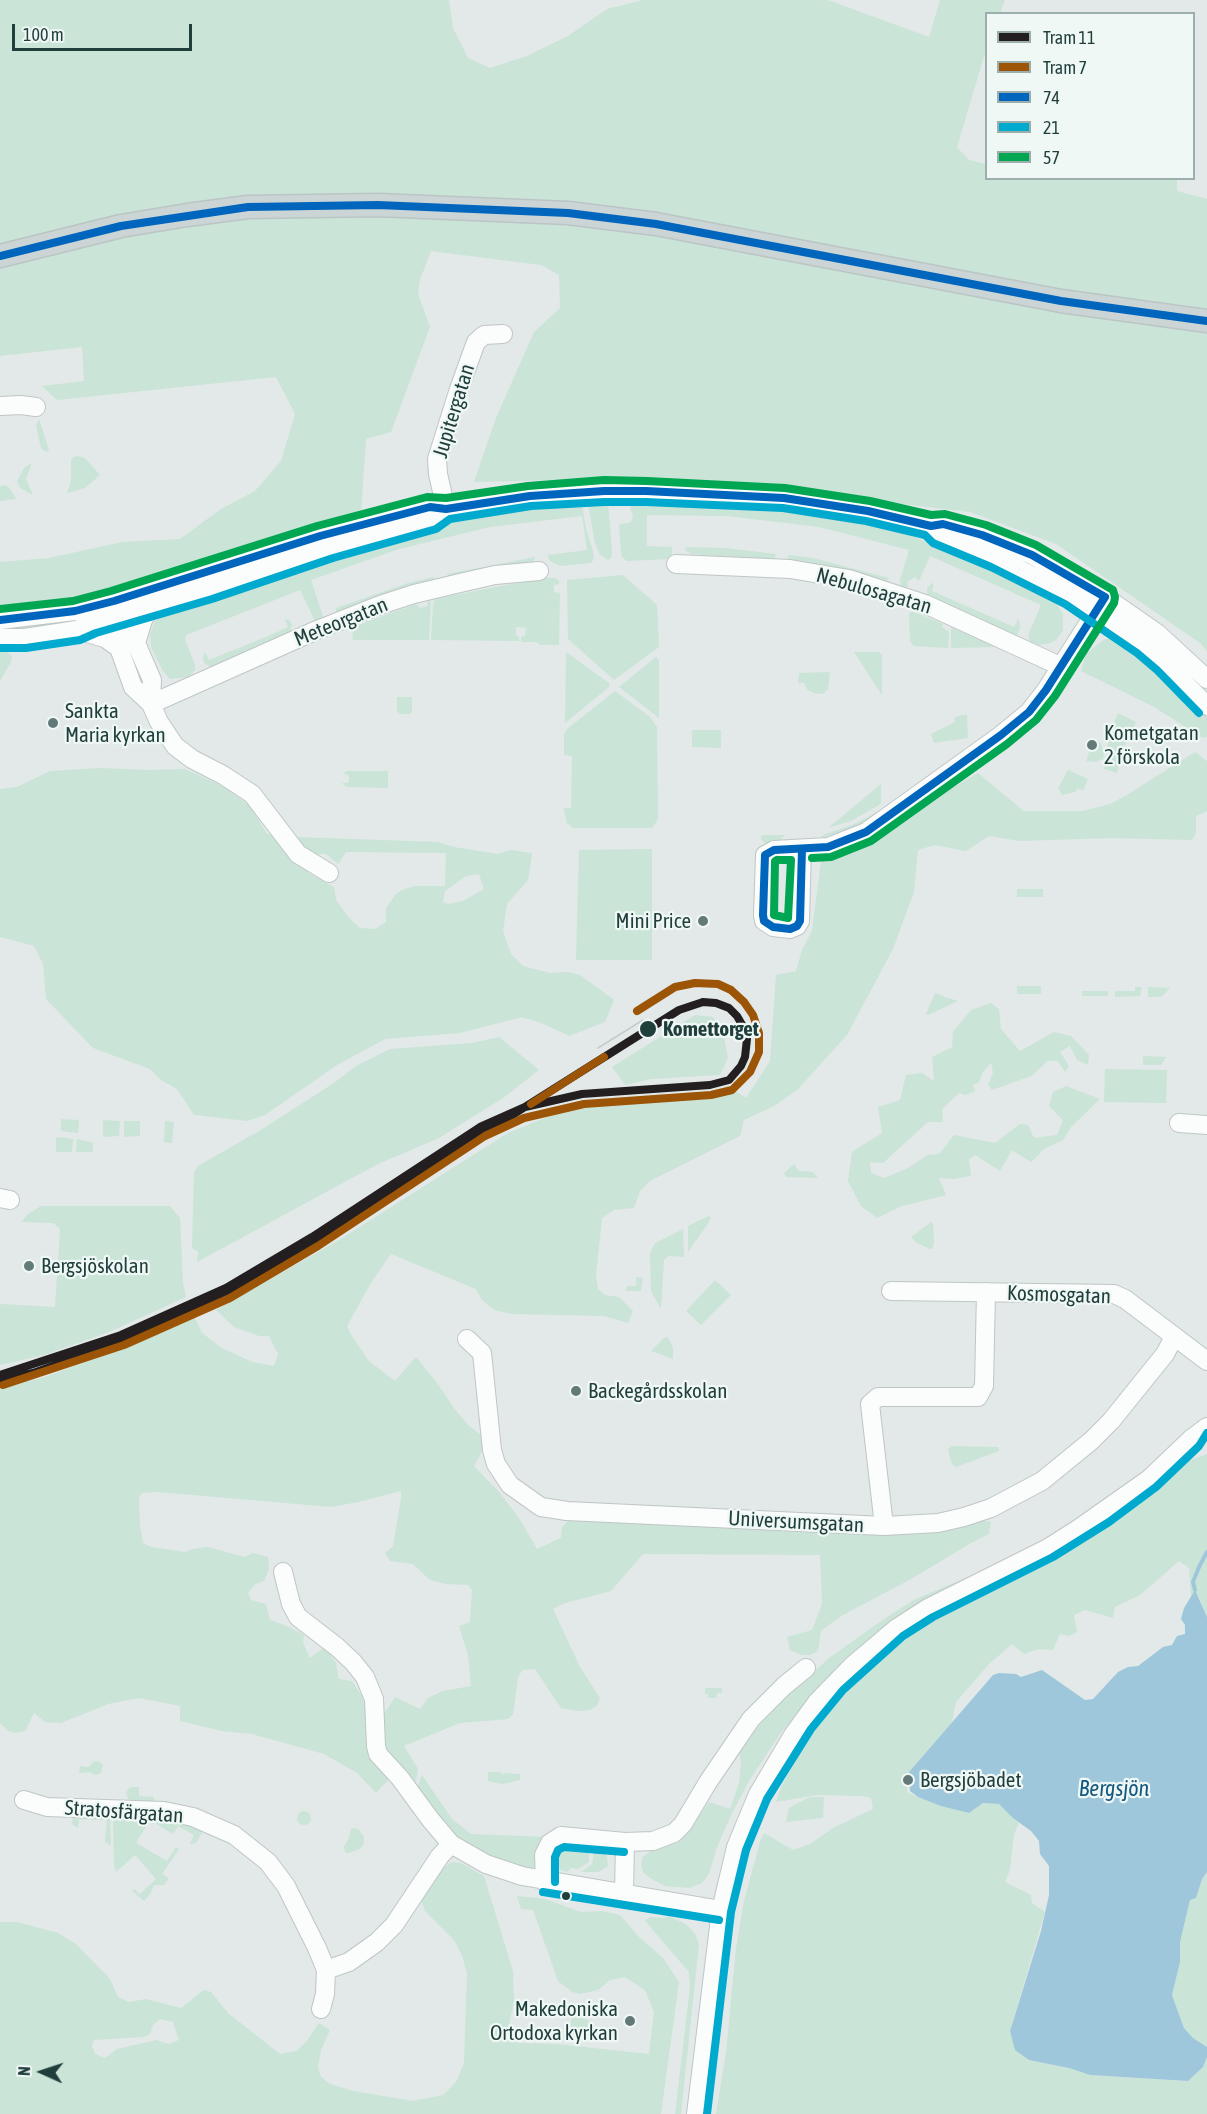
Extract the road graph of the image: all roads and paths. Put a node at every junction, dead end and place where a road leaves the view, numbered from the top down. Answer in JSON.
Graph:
{"nodes":[{"id":1,"x":0,"y":256,"type":"edge"},
{"id":2,"x":1207,"y":321,"type":"edge"},
{"id":3,"x":503,"y":334,"type":"dead end"},
{"id":4,"x":0,"y":406,"type":"edge"},
{"id":5,"x":36,"y":407,"type":"dead end"},
{"id":6,"x":446,"y":509,"type":"junction"},
{"id":7,"x":931,"y":526,"type":"junction"},
{"id":8,"x":676,"y":564,"type":"dead end"},
{"id":9,"x":539,"y":571,"type":"dead end"},
{"id":10,"x":1105,"y":597,"type":"junction"},
{"id":11,"x":150,"y":608,"type":"junction"},
{"id":12,"x":116,"y":609,"type":"junction"},
{"id":13,"x":1096,"y":613,"type":"junction"},
{"id":14,"x":0,"y":620,"type":"edge"},
{"id":15,"x":77,"y":630,"type":"junction"},
{"id":16,"x":0,"y":638,"type":"edge"},
{"id":17,"x":127,"y":646,"type":"junction"},
{"id":18,"x":1060,"y":666,"type":"junction"},
{"id":19,"x":1207,"y":679,"type":"edge"},
{"id":20,"x":152,"y":704,"type":"junction"},
{"id":21,"x":1207,"y":706,"type":"edge"},
{"id":22,"x":802,"y":849,"type":"dead end"},
{"id":23,"x":329,"y":873,"type":"dead end"},
{"id":24,"x":1179,"y":1123,"type":"dead end"},
{"id":25,"x":1207,"y":1125,"type":"edge"},
{"id":26,"x":891,"y":1291,"type":"dead end"},
{"id":27,"x":986,"y":1292,"type":"junction"},
{"id":28,"x":1174,"y":1337,"type":"junction"},
{"id":29,"x":467,"y":1339,"type":"dead end"},
{"id":30,"x":1207,"y":1361,"type":"edge"},
{"id":31,"x":1207,"y":1413,"type":"edge"},
{"id":32,"x":1207,"y":1427,"type":"edge"},
{"id":33,"x":1191,"y":1439,"type":"junction"},
{"id":34,"x":885,"y":1526,"type":"junction"},
{"id":35,"x":283,"y":1572,"type":"dead end"},
{"id":36,"x":806,"y":1668,"type":"dead end"},
{"id":37,"x":24,"y":1800,"type":"dead end"},
{"id":38,"x":625,"y":1842,"type":"junction"},
{"id":39,"x":451,"y":1844,"type":"junction"},
{"id":40,"x":545,"y":1882,"type":"junction"},
{"id":41,"x":624,"y":1893,"type":"junction"},
{"id":42,"x":721,"y":1910,"type":"junction"},
{"id":43,"x":326,"y":1970,"type":"junction"},
{"id":44,"x":321,"y":2009,"type":"dead end"},
{"id":45,"x":696,"y":2114,"type":"edge"}],
"edges":[{"from":1,"to":2,"type":"main road"},
{"from":3,"to":6,"type":"street","name":"Jupitergatan"},
{"from":4,"to":5,"type":"street"},
{"from":6,"to":7,"type":"street"},
{"from":6,"to":11,"type":"street"},
{"from":6,"to":12,"type":"street"},
{"from":7,"to":10,"type":"street"},
{"from":7,"to":13,"type":"street"},
{"from":8,"to":18,"type":"street","name":"Nebulosagatan"},
{"from":9,"to":20,"type":"street","name":"Meteorgatan"},
{"from":10,"to":13,"type":"street"},
{"from":10,"to":19,"type":"street"},
{"from":11,"to":12,"type":"street"},
{"from":11,"to":17,"type":"street"},
{"from":12,"to":14,"type":"street"},
{"from":12,"to":15,"type":"street"},
{"from":12,"to":17,"type":"street"},
{"from":13,"to":18,"type":"street"},
{"from":13,"to":21,"type":"street"},
{"from":15,"to":16,"type":"street"},
{"from":15,"to":17,"type":"street"},
{"from":17,"to":20,"type":"street"},
{"from":18,"to":22,"type":"street"},
{"from":20,"to":23,"type":"street"},
{"from":24,"to":25,"type":"street"},
{"from":26,"to":27,"type":"street","name":"Kosmosgatan"},
{"from":27,"to":28,"type":"street","name":"Kosmosgatan"},
{"from":27,"to":34,"type":"street"},
{"from":28,"to":30,"type":"street","name":"Kosmosgatan"},
{"from":28,"to":34,"type":"street","name":"Universumsgatan"},
{"from":29,"to":34,"type":"street","name":"Universumsgatan"},
{"from":31,"to":33,"type":"street"},
{"from":32,"to":33,"type":"street"},
{"from":33,"to":42,"type":"street"},
{"from":35,"to":39,"type":"street"},
{"from":36,"to":38,"type":"street"},
{"from":37,"to":43,"type":"street","name":"Stratosfärgatan"},
{"from":38,"to":40,"type":"street"},
{"from":38,"to":41,"type":"street"},
{"from":39,"to":40,"type":"street"},
{"from":39,"to":43,"type":"street"},
{"from":40,"to":41,"type":"street"},
{"from":41,"to":42,"type":"street"},
{"from":42,"to":45,"type":"street"},
{"from":43,"to":44,"type":"street","name":"Stratosfärgatan"}]}
